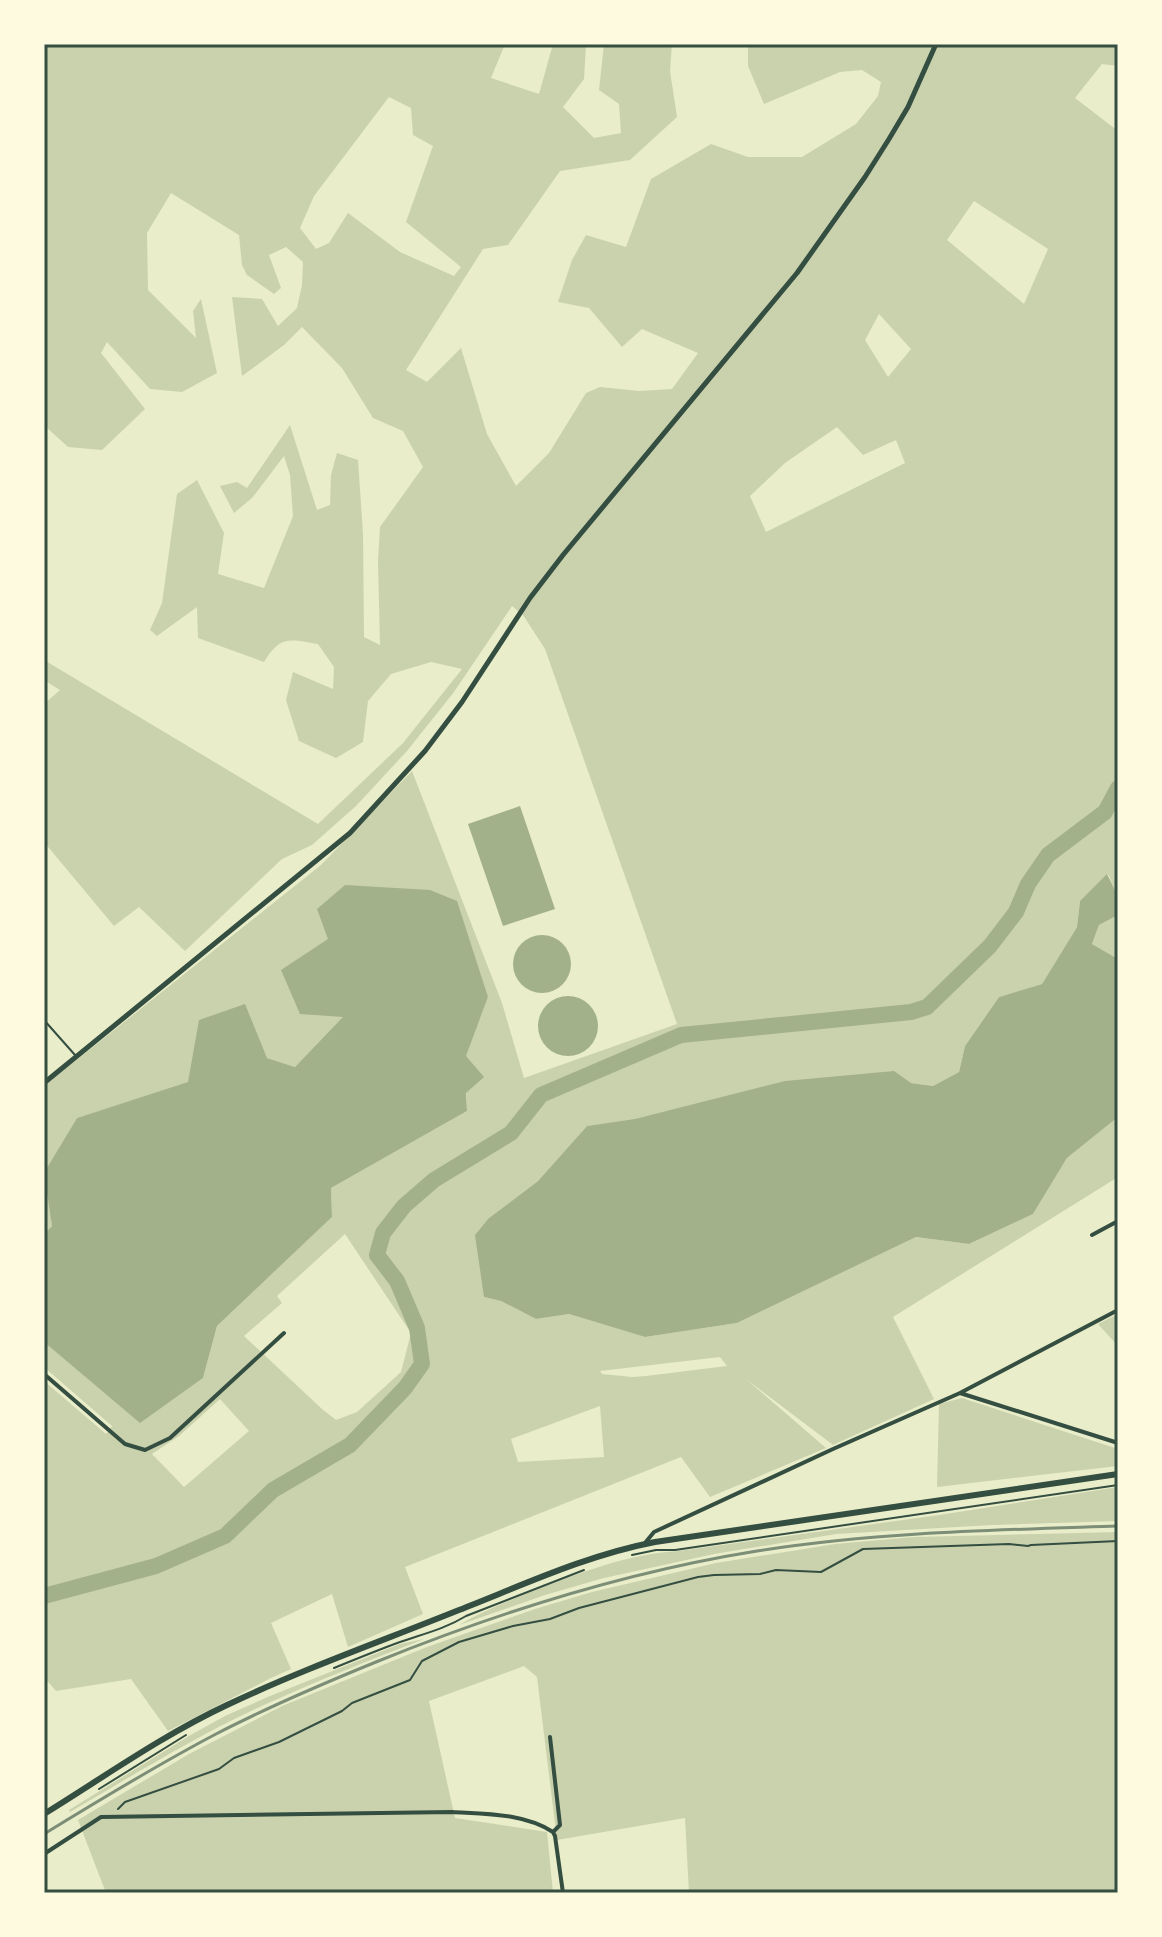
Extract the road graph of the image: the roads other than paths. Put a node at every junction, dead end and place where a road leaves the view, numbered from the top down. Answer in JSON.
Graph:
{"nodes":[{"id":1,"x":936,"y":44,"type":"edge"},
{"id":2,"x":44,"y":1020,"type":"edge"},
{"id":3,"x":77,"y":1056,"type":"junction"},
{"id":4,"x":44,"y":1083,"type":"edge"},
{"id":5,"x":1118,"y":1221,"type":"edge"},
{"id":6,"x":1092,"y":1235,"type":"dead end"},
{"id":7,"x":1118,"y":1310,"type":"edge"},
{"id":8,"x":284,"y":1333,"type":"dead end"},
{"id":9,"x":44,"y":1374,"type":"edge"},
{"id":10,"x":960,"y":1393,"type":"junction"},
{"id":11,"x":1118,"y":1443,"type":"edge"},
{"id":12,"x":1118,"y":1474,"type":"edge"},
{"id":13,"x":643,"y":1545,"type":"junction"},
{"id":14,"x":550,"y":1737,"type":"dead end"},
{"id":15,"x":44,"y":1814,"type":"edge"},
{"id":16,"x":553,"y":1832,"type":"junction"},
{"id":17,"x":44,"y":1854,"type":"edge"},
{"id":18,"x":563,"y":1893,"type":"edge"}],
"edges":[{"from":1,"to":3,"type":"street"},
{"from":2,"to":3,"type":"lane"},
{"from":3,"to":4,"type":"street"},
{"from":5,"to":6,"type":"street"},
{"from":7,"to":10,"type":"street"},
{"from":8,"to":9,"type":"street"},
{"from":10,"to":11,"type":"street"},
{"from":10,"to":13,"type":"street"},
{"from":12,"to":13,"type":"main road"},
{"from":13,"to":15,"type":"main road"},
{"from":14,"to":16,"type":"street"},
{"from":16,"to":17,"type":"street"},
{"from":16,"to":18,"type":"street"}]}
